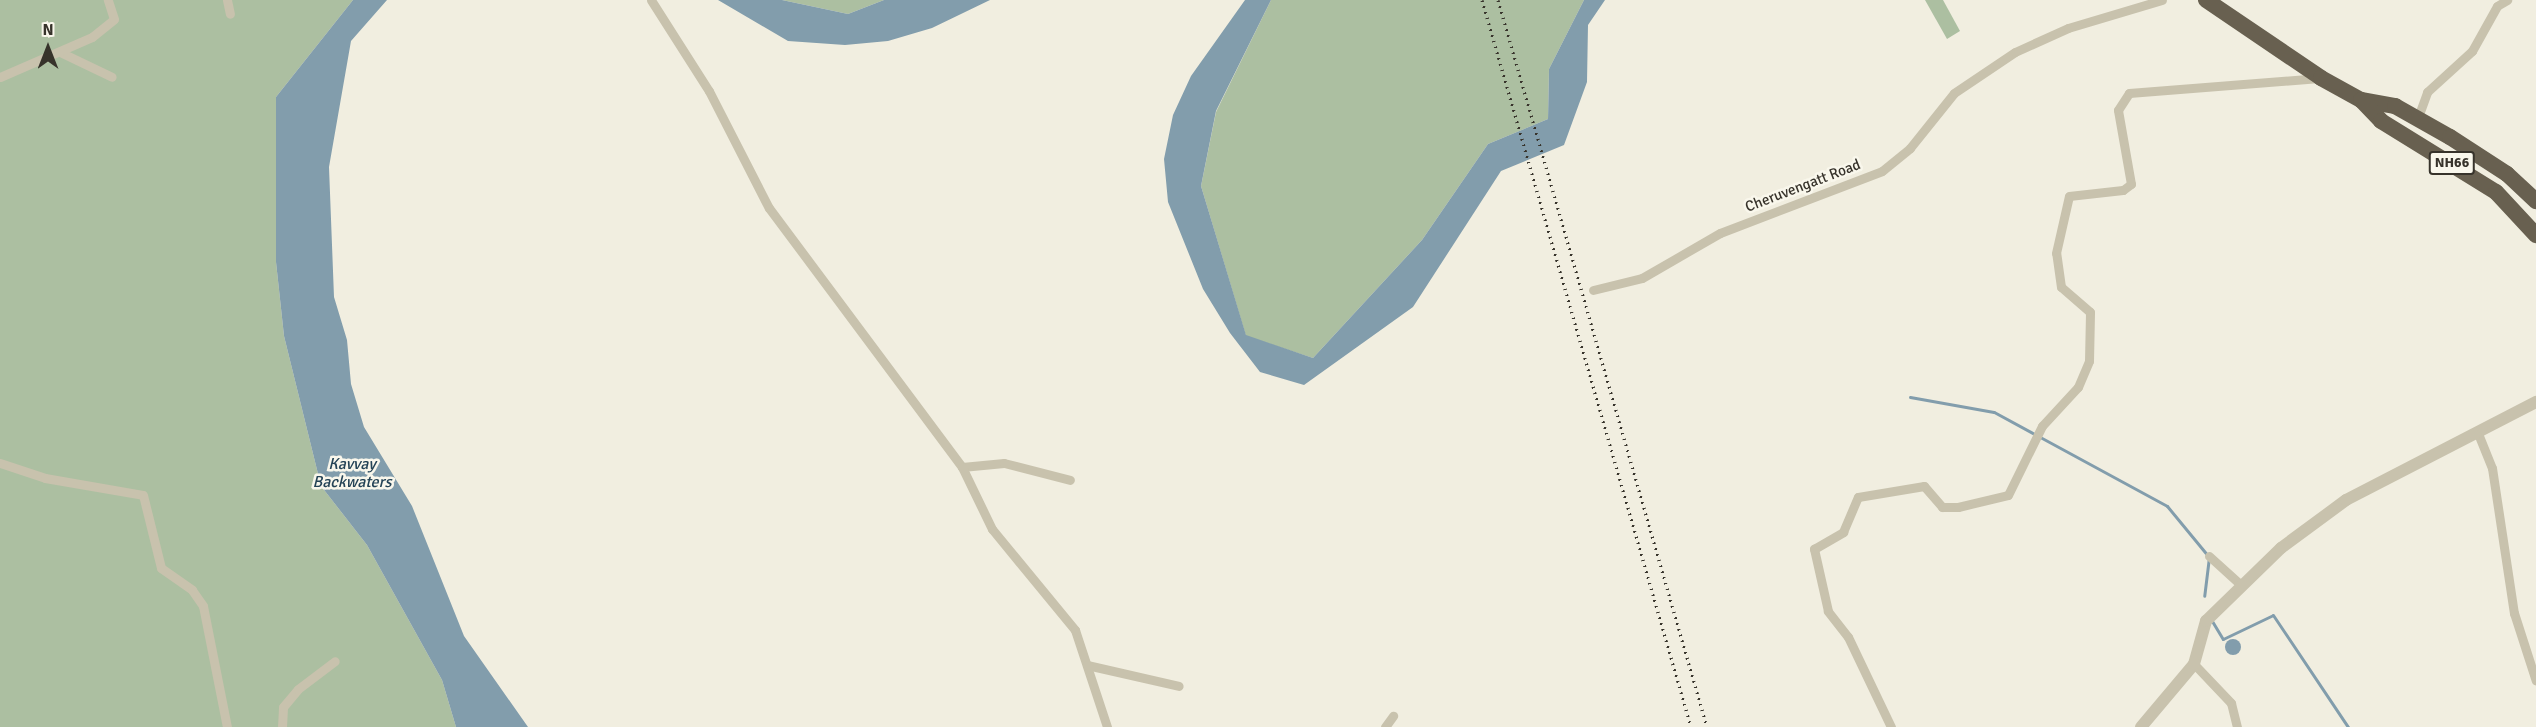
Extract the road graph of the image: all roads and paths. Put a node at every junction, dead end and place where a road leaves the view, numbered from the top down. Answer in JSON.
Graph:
{"nodes":[{"id":1,"x":108,"y":0,"type":"edge"},
{"id":2,"x":227,"y":0,"type":"edge"},
{"id":3,"x":651,"y":0,"type":"edge"},
{"id":4,"x":2162,"y":0,"type":"edge"},
{"id":5,"x":2206,"y":0,"type":"edge"},
{"id":6,"x":2507,"y":0,"type":"edge"},
{"id":7,"x":230,"y":14,"type":"dead end"},
{"id":8,"x":62,"y":53,"type":"junction"},
{"id":9,"x":0,"y":77,"type":"edge"},
{"id":10,"x":112,"y":77,"type":"dead end"},
{"id":11,"x":2321,"y":78,"type":"junction"},
{"id":12,"x":2361,"y":100,"type":"junction"},
{"id":13,"x":2417,"y":120,"type":"junction"},
{"id":14,"x":2536,"y":201,"type":"edge"},
{"id":15,"x":2536,"y":235,"type":"edge"},
{"id":16,"x":1593,"y":291,"type":"dead end"},
{"id":17,"x":2536,"y":402,"type":"edge"},
{"id":18,"x":2477,"y":431,"type":"junction"},
{"id":19,"x":0,"y":463,"type":"edge"},
{"id":20,"x":962,"y":467,"type":"junction"},
{"id":21,"x":1070,"y":480,"type":"dead end"},
{"id":22,"x":2210,"y":556,"type":"dead end"},
{"id":23,"x":2241,"y":585,"type":"junction"},
{"id":24,"x":335,"y":661,"type":"dead end"},
{"id":25,"x":2194,"y":664,"type":"junction"},
{"id":26,"x":1088,"y":665,"type":"junction"},
{"id":27,"x":2536,"y":681,"type":"edge"},
{"id":28,"x":1179,"y":686,"type":"dead end"},
{"id":29,"x":1393,"y":716,"type":"dead end"},
{"id":30,"x":227,"y":727,"type":"edge"},
{"id":31,"x":282,"y":727,"type":"edge"},
{"id":32,"x":1107,"y":727,"type":"edge"},
{"id":33,"x":1385,"y":727,"type":"edge"},
{"id":34,"x":1891,"y":727,"type":"edge"},
{"id":35,"x":2141,"y":727,"type":"edge"},
{"id":36,"x":2237,"y":727,"type":"edge"}],
"edges":[{"from":1,"to":8,"type":"street"},
{"from":2,"to":7,"type":"street"},
{"from":3,"to":20,"type":"street"},
{"from":4,"to":16,"type":"street","name":"Cheruvengatt Road"},
{"from":5,"to":11,"type":"highway","number":"NH66"},
{"from":6,"to":13,"type":"street"},
{"from":8,"to":9,"type":"street"},
{"from":8,"to":10,"type":"street"},
{"from":11,"to":12,"type":"highway","number":"NH66"},
{"from":11,"to":34,"type":"street"},
{"from":12,"to":13,"type":"highway","number":"NH66"},
{"from":12,"to":15,"type":"highway","number":"NH66"},
{"from":13,"to":14,"type":"highway","number":"NH66"},
{"from":17,"to":18,"type":"street"},
{"from":18,"to":23,"type":"street"},
{"from":18,"to":27,"type":"street"},
{"from":19,"to":30,"type":"street"},
{"from":20,"to":21,"type":"street"},
{"from":20,"to":26,"type":"street"},
{"from":22,"to":23,"type":"street"},
{"from":23,"to":25,"type":"street"},
{"from":24,"to":31,"type":"street"},
{"from":25,"to":35,"type":"street"},
{"from":25,"to":36,"type":"street"},
{"from":26,"to":28,"type":"street"},
{"from":26,"to":32,"type":"street"},
{"from":29,"to":33,"type":"street"}]}
